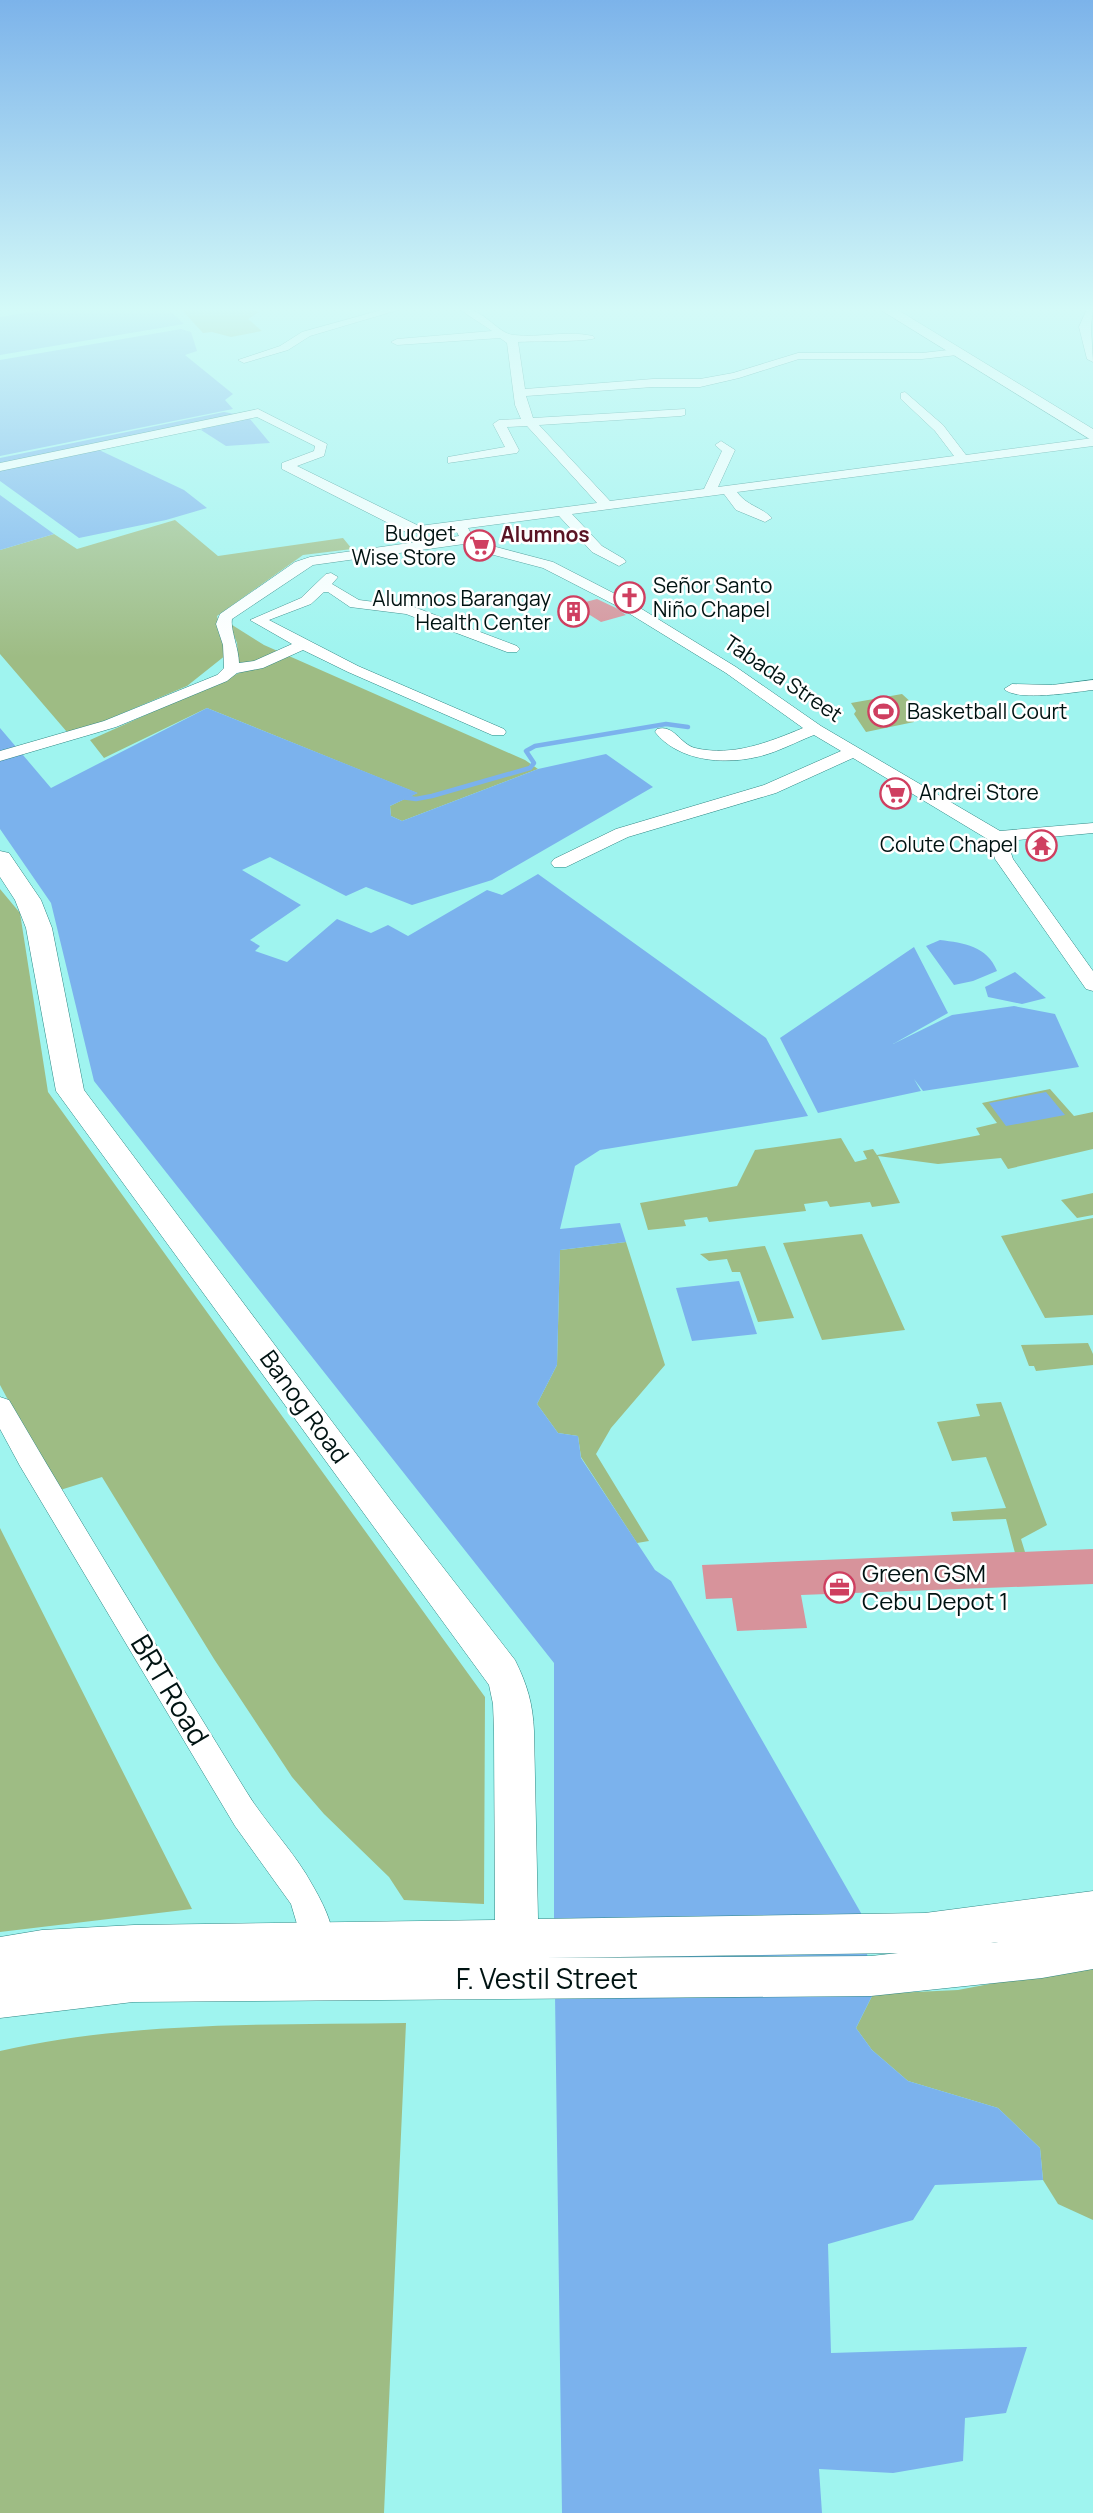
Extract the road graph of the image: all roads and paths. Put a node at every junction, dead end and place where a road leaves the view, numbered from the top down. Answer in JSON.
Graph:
{"nodes":[{"id":1,"x":204,"y":424,"type":"edge"},
{"id":2,"x":281,"y":424,"type":"edge"},
{"id":3,"x":502,"y":424,"type":"edge"},
{"id":4,"x":532,"y":424,"type":"edge"},
{"id":5,"x":935,"y":424,"type":"edge"},
{"id":6,"x":1074,"y":424,"type":"edge"},
{"id":7,"x":1093,"y":436,"type":"edge"},
{"id":8,"x":1093,"y":442,"type":"edge"},
{"id":9,"x":721,"y":445,"type":"dead end"},
{"id":10,"x":452,"y":460,"type":"dead end"},
{"id":11,"x":963,"y":460,"type":"junction"},
{"id":12,"x":0,"y":467,"type":"edge"},
{"id":13,"x":727,"y":489,"type":"junction"},
{"id":14,"x":710,"y":491,"type":"junction"},
{"id":15,"x":606,"y":505,"type":"junction"},
{"id":16,"x":562,"y":510,"type":"junction"},
{"id":17,"x":765,"y":518,"type":"dead end"},
{"id":18,"x":459,"y":524,"type":"junction"},
{"id":19,"x":467,"y":539,"type":"junction"},
{"id":20,"x":619,"y":562,"type":"dead end"},
{"id":21,"x":340,"y":571,"type":"dead end"},
{"id":22,"x":322,"y":587,"type":"junction"},
{"id":23,"x":301,"y":645,"type":"junction"},
{"id":24,"x":512,"y":649,"type":"dead end"},
{"id":25,"x":232,"y":669,"type":"junction"},
{"id":26,"x":1093,"y":685,"type":"edge"},
{"id":27,"x":1012,"y":689,"type":"dead end"},
{"id":28,"x":816,"y":729,"type":"junction"},
{"id":29,"x":498,"y":732,"type":"dead end"},
{"id":30,"x":663,"y":732,"type":"dead end"},
{"id":31,"x":21,"y":750,"type":"joint"},
{"id":32,"x":853,"y":752,"type":"junction"},
{"id":33,"x":0,"y":756,"type":"edge"},
{"id":34,"x":1093,"y":828,"type":"edge"},
{"id":35,"x":997,"y":837,"type":"junction"},
{"id":36,"x":0,"y":858,"type":"edge"},
{"id":37,"x":560,"y":863,"type":"dead end"},
{"id":38,"x":1093,"y":985,"type":"edge"},
{"id":39,"x":0,"y":1406,"type":"edge"},
{"id":40,"x":1093,"y":1910,"type":"edge"},
{"id":41,"x":1093,"y":1949,"type":"edge"},
{"id":42,"x":0,"y":1958,"type":"edge"},
{"id":43,"x":536,"y":1958,"type":"junction"},
{"id":44,"x":319,"y":1960,"type":"junction"},
{"id":45,"x":0,"y":1997,"type":"edge"}],
"edges":[{"from":1,"to":12,"type":"street"},
{"from":2,"to":18,"type":"street"},
{"from":3,"to":10,"type":"street"},
{"from":4,"to":15,"type":"street"},
{"from":5,"to":11,"type":"street"},
{"from":6,"to":7,"type":"street"},
{"from":8,"to":11,"type":"street"},
{"from":9,"to":14,"type":"street"},
{"from":11,"to":13,"type":"street"},
{"from":13,"to":14,"type":"street"},
{"from":13,"to":17,"type":"street"},
{"from":14,"to":15,"type":"street"},
{"from":15,"to":16,"type":"street"},
{"from":16,"to":18,"type":"street"},
{"from":16,"to":20,"type":"street"},
{"from":18,"to":19,"type":"street"},
{"from":19,"to":25,"type":"street"},
{"from":19,"to":28,"type":"street","name":"Tabada Street"},
{"from":21,"to":22,"type":"street"},
{"from":22,"to":23,"type":"street"},
{"from":22,"to":24,"type":"street"},
{"from":23,"to":25,"type":"street"},
{"from":23,"to":29,"type":"street"},
{"from":25,"to":31,"type":"street"},
{"from":26,"to":27,"type":"street"},
{"from":28,"to":30,"type":"street"},
{"from":28,"to":32,"type":"street","name":"Tabada Street"},
{"from":31,"to":33,"type":"street"},
{"from":32,"to":35,"type":"street","name":"Tabada Street"},
{"from":32,"to":37,"type":"street"},
{"from":34,"to":35,"type":"street"},
{"from":35,"to":38,"type":"street"},
{"from":36,"to":43,"type":"street","name":"Banog Road"},
{"from":39,"to":44,"type":"street","name":"BRT Road"},
{"from":40,"to":43,"type":"street","name":"F. Vestil Street"},
{"from":41,"to":43,"type":"street","name":"F. Vestil Street"},
{"from":42,"to":44,"type":"street","name":"F. Vestil Street"},
{"from":43,"to":44,"type":"street","name":"F. Vestil Street"},
{"from":44,"to":45,"type":"street","name":"F. Vestil Street"}]}
